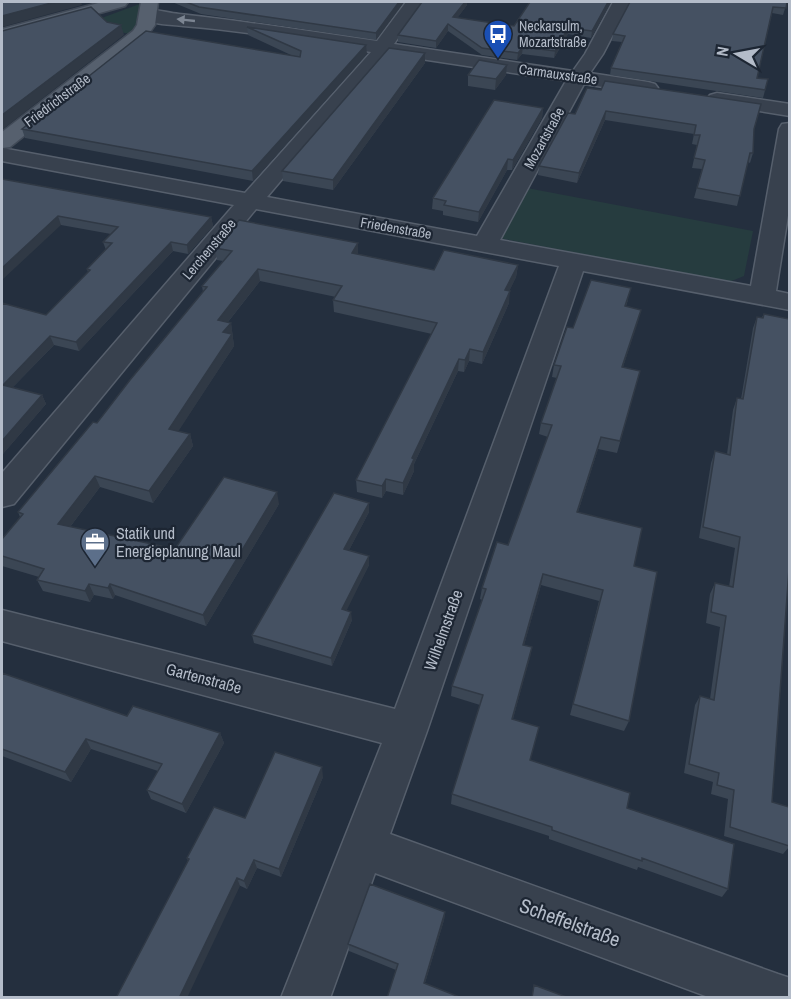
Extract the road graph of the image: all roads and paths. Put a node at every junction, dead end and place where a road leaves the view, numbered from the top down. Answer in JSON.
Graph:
{"nodes":[{"id":1,"x":119,"y":2,"type":"edge"},
{"id":2,"x":414,"y":2,"type":"edge"},
{"id":3,"x":621,"y":2,"type":"edge"},
{"id":4,"x":149,"y":8,"type":"edge"},
{"id":5,"x":2,"y":35,"type":"edge"},
{"id":6,"x":382,"y":48,"type":"junction"},
{"id":7,"x":578,"y":77,"type":"junction"},
{"id":8,"x":672,"y":92,"type":"edge"},
{"id":9,"x":695,"y":96,"type":"edge"},
{"id":10,"x":789,"y":110,"type":"edge"},
{"id":11,"x":789,"y":129,"type":"edge"},
{"id":12,"x":2,"y":142,"type":"edge"},
{"id":13,"x":2,"y":154,"type":"edge"},
{"id":14,"x":250,"y":201,"type":"junction"},
{"id":15,"x":485,"y":244,"type":"junction"},
{"id":16,"x":574,"y":261,"type":"junction"},
{"id":17,"x":762,"y":297,"type":"junction"},
{"id":18,"x":789,"y":302,"type":"edge"},
{"id":19,"x":2,"y":495,"type":"edge"},
{"id":20,"x":2,"y":626,"type":"edge"},
{"id":21,"x":407,"y":731,"type":"junction"},
{"id":22,"x":363,"y":846,"type":"junction"},
{"id":23,"x":305,"y":998,"type":"edge"},
{"id":24,"x":778,"y":998,"type":"edge"}],
"edges":[{"from":1,"to":5,"type":"main road"},
{"from":2,"to":6,"type":"street","name":"Lerchenstraße"},
{"from":3,"to":7,"type":"street","name":"Mozartstraße"},
{"from":6,"to":4,"type":"street","name":"Carmauxstraße","one_way":true},
{"from":4,"to":12,"type":"main road","name":"Friedrichstraße"},
{"from":6,"to":7,"type":"street","name":"Carmauxstraße"},
{"from":6,"to":14,"type":"street","name":"Lerchenstraße"},
{"from":7,"to":8,"type":"street","name":"Carmauxstraße"},
{"from":7,"to":15,"type":"street","name":"Mozartstraße"},
{"from":9,"to":10,"type":"street"},
{"from":11,"to":17,"type":"street"},
{"from":13,"to":14,"type":"street","name":"Friedenstraße"},
{"from":14,"to":15,"type":"street","name":"Friedenstraße"},
{"from":14,"to":19,"type":"street","name":"Lerchenstraße"},
{"from":15,"to":16,"type":"street","name":"Friedenstraße"},
{"from":16,"to":17,"type":"street","name":"Friedenstraße"},
{"from":16,"to":21,"type":"street","name":"Wilhelmstraße"},
{"from":17,"to":18,"type":"street","name":"Friedenstraße"},
{"from":20,"to":21,"type":"street","name":"Gartenstraße"},
{"from":21,"to":22,"type":"street","name":"Wilhelmstraße"},
{"from":22,"to":23,"type":"street","name":"Wilhelmstraße"},
{"from":22,"to":24,"type":"street","name":"Scheffelstraße"}]}
